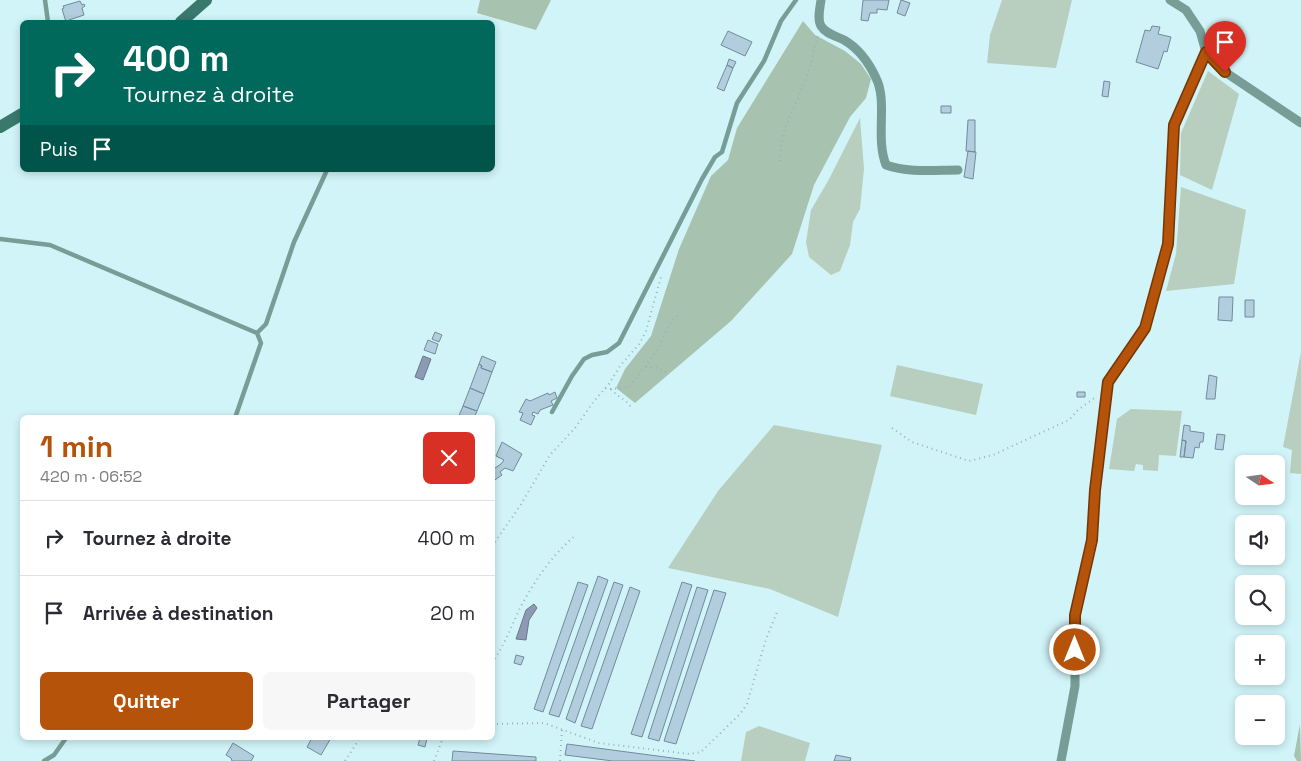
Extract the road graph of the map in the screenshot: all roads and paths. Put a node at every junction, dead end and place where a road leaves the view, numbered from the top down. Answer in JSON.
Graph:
{"nodes":[{"id":1,"x":45,"y":0,"type":"edge"},
{"id":2,"x":206,"y":0,"type":"edge"},
{"id":3,"x":796,"y":0,"type":"edge"},
{"id":4,"x":821,"y":0,"type":"edge"},
{"id":5,"x":1170,"y":0,"type":"edge"},
{"id":6,"x":48,"y":20,"type":"edge"},
{"id":7,"x":183,"y":20,"type":"edge"},
{"id":8,"x":822,"y":27,"type":"junction"},
{"id":9,"x":1206,"y":52,"type":"junction"},
{"id":10,"x":20,"y":115,"type":"edge"},
{"id":11,"x":1301,"y":123,"type":"edge"},
{"id":12,"x":0,"y":127,"type":"edge"},
{"id":13,"x":780,"y":161,"type":"dead end"},
{"id":14,"x":958,"y":170,"type":"dead end"},
{"id":15,"x":327,"y":172,"type":"edge"},
{"id":16,"x":0,"y":239,"type":"edge"},
{"id":17,"x":662,"y":272,"type":"dead end"},
{"id":18,"x":679,"y":314,"type":"dead end"},
{"id":19,"x":258,"y":333,"type":"junction"},
{"id":20,"x":646,"y":367,"type":"junction"},
{"id":21,"x":670,"y":373,"type":"dead end"},
{"id":22,"x":605,"y":388,"type":"junction"},
{"id":23,"x":611,"y":389,"type":"junction"},
{"id":24,"x":1107,"y":390,"type":"junction"},
{"id":25,"x":631,"y":407,"type":"dead end"},
{"id":26,"x":552,"y":412,"type":"dead end"},
{"id":27,"x":236,"y":415,"type":"edge"},
{"id":28,"x":892,"y":428,"type":"dead end"},
{"id":29,"x":576,"y":535,"type":"dead end"},
{"id":30,"x":495,"y":542,"type":"edge"},
{"id":31,"x":777,"y":612,"type":"dead end"},
{"id":32,"x":495,"y":659,"type":"edge"},
{"id":33,"x":495,"y":724,"type":"edge"},
{"id":34,"x":562,"y":728,"type":"junction"},
{"id":35,"x":65,"y":740,"type":"edge"},
{"id":36,"x":359,"y":740,"type":"edge"},
{"id":37,"x":442,"y":740,"type":"edge"},
{"id":38,"x":44,"y":761,"type":"edge"},
{"id":39,"x":345,"y":761,"type":"edge"},
{"id":40,"x":434,"y":761,"type":"edge"},
{"id":41,"x":560,"y":761,"type":"edge"},
{"id":42,"x":1061,"y":761,"type":"edge"}],
"edges":[{"from":1,"to":6,"type":"lane"},
{"from":2,"to":7,"type":"main road"},
{"from":3,"to":26,"type":"lane"},
{"from":4,"to":8,"type":"street"},
{"from":5,"to":9,"type":"street"},
{"from":8,"to":13,"type":"path"},
{"from":8,"to":14,"type":"street"},
{"from":9,"to":11,"type":"street"},
{"from":9,"to":24,"type":"street"},
{"from":10,"to":12,"type":"main road"},
{"from":15,"to":19,"type":"lane"},
{"from":16,"to":19,"type":"lane"},
{"from":17,"to":22,"type":"path"},
{"from":18,"to":20,"type":"path"},
{"from":19,"to":27,"type":"lane"},
{"from":20,"to":21,"type":"path"},
{"from":20,"to":23,"type":"path"},
{"from":22,"to":23,"type":"path"},
{"from":22,"to":30,"type":"path"},
{"from":23,"to":25,"type":"path"},
{"from":24,"to":28,"type":"path"},
{"from":24,"to":42,"type":"street"},
{"from":29,"to":32,"type":"path"},
{"from":31,"to":34,"type":"path"},
{"from":33,"to":34,"type":"path"},
{"from":34,"to":41,"type":"path"},
{"from":35,"to":38,"type":"lane"},
{"from":36,"to":39,"type":"path"},
{"from":37,"to":40,"type":"path"}]}
